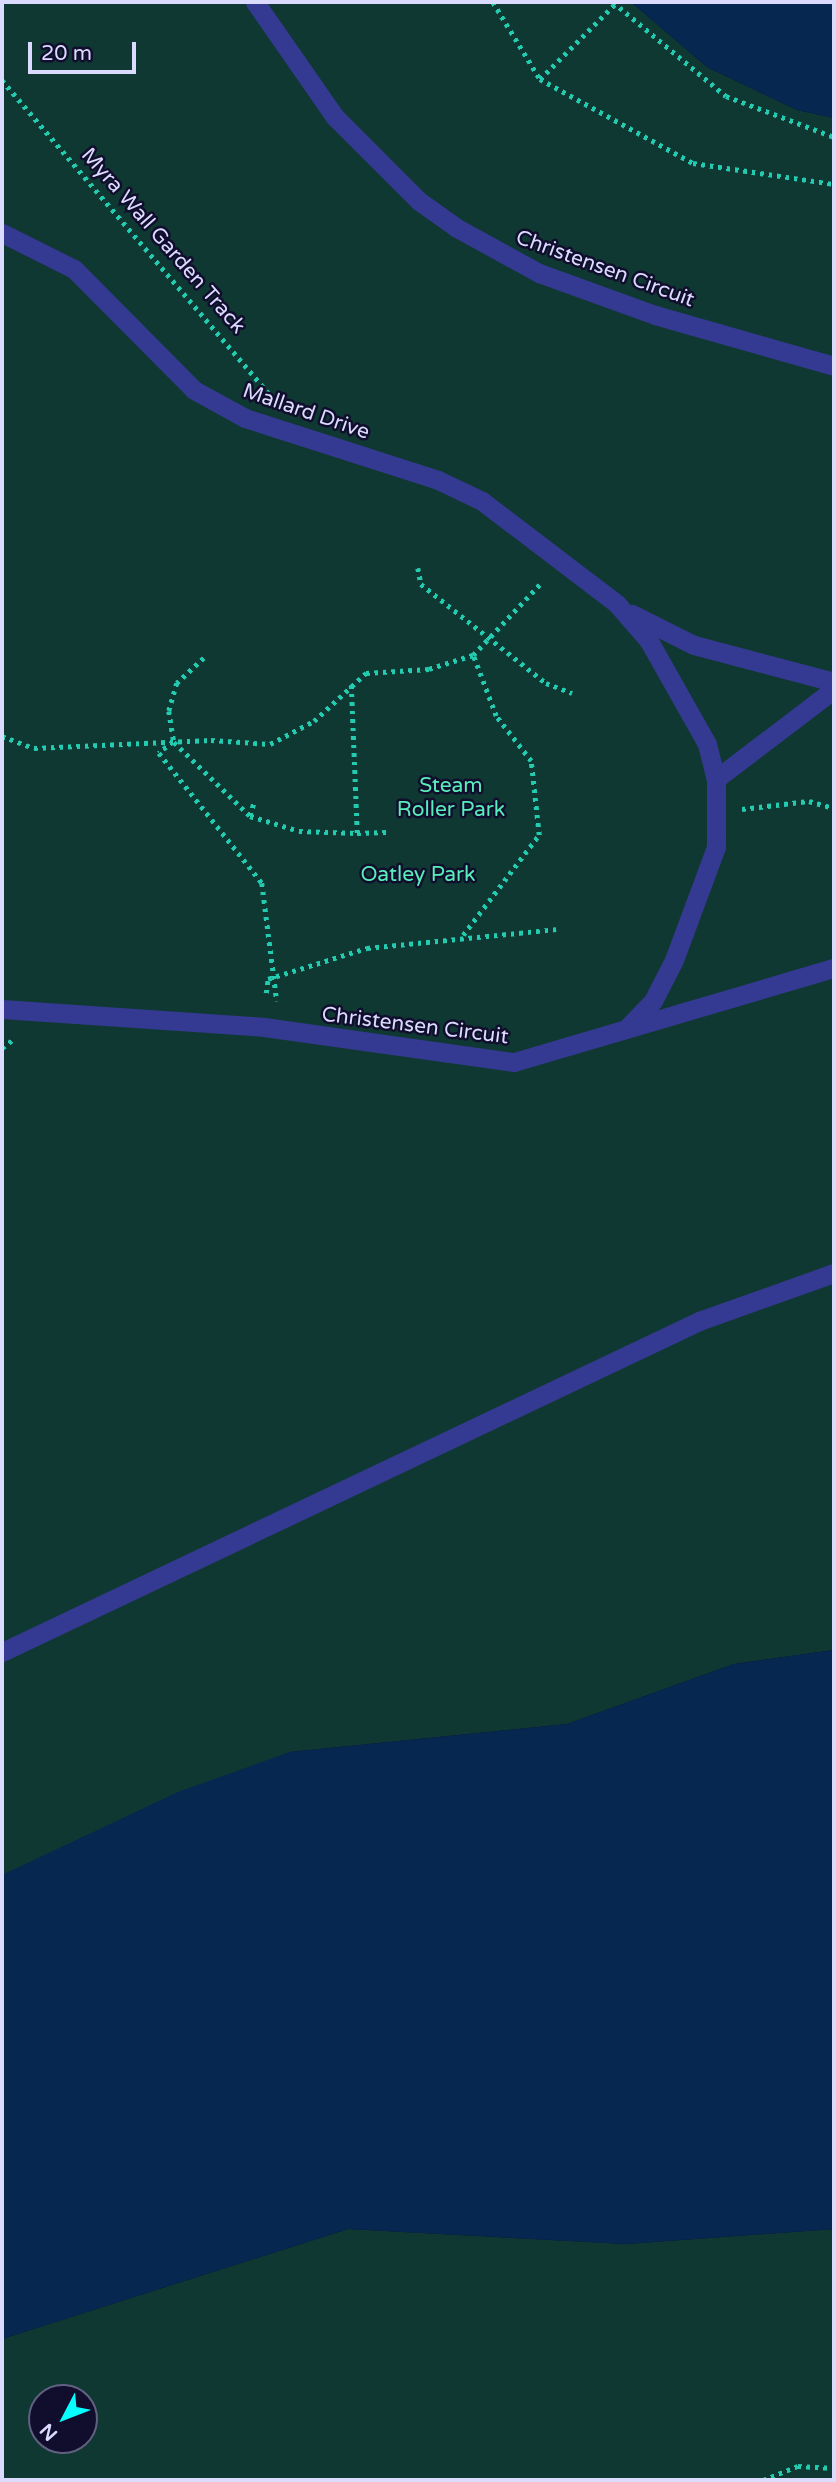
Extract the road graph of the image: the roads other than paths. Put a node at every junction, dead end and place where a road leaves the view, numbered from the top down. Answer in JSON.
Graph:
{"nodes":[{"id":1,"x":255,"y":2,"type":"edge"},
{"id":2,"x":2,"y":233,"type":"edge"},
{"id":3,"x":834,"y":366,"type":"edge"},
{"id":4,"x":617,"y":604,"type":"junction"},
{"id":5,"x":834,"y":682,"type":"edge"},
{"id":6,"x":834,"y":689,"type":"edge"},
{"id":7,"x":716,"y":779,"type":"junction"},
{"id":8,"x":834,"y":968,"type":"edge"},
{"id":9,"x":2,"y":1009,"type":"edge"},
{"id":10,"x":626,"y":1029,"type":"junction"},
{"id":11,"x":834,"y":1273,"type":"edge"},
{"id":12,"x":2,"y":1652,"type":"edge"}],
"edges":[{"from":1,"to":3,"type":"street","name":"Christensen Circuit"},
{"from":2,"to":4,"type":"street","name":"Mallard Drive"},
{"from":4,"to":5,"type":"street"},
{"from":4,"to":7,"type":"street"},
{"from":6,"to":7,"type":"street"},
{"from":7,"to":10,"type":"street"},
{"from":8,"to":10,"type":"street","name":"Christensen Circuit"},
{"from":9,"to":10,"type":"street","name":"Christensen Circuit"},
{"from":11,"to":12,"type":"street"}]}
